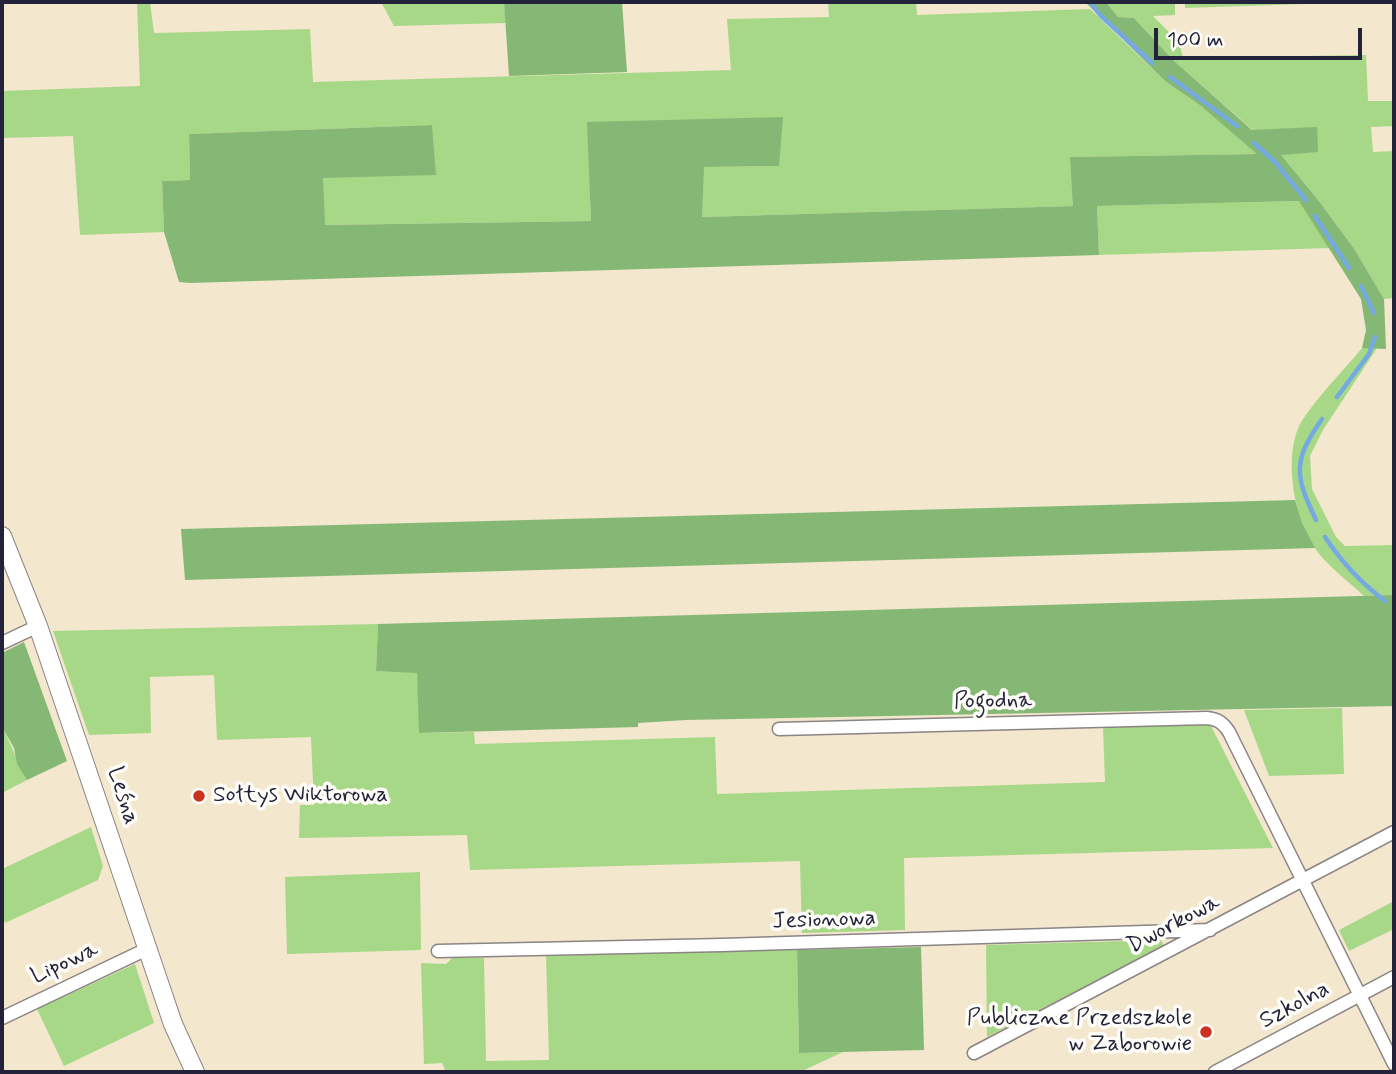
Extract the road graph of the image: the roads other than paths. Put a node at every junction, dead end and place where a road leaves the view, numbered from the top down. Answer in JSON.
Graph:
{"nodes":[{"id":1,"x":2,"y":536,"type":"edge"},
{"id":2,"x":38,"y":626,"type":"junction"},
{"id":3,"x":2,"y":643,"type":"edge"},
{"id":4,"x":779,"y":729,"type":"dead end"},
{"id":5,"x":1394,"y":832,"type":"edge"},
{"id":6,"x":1301,"y":881,"type":"junction"},
{"id":7,"x":1210,"y":930,"type":"junction"},
{"id":8,"x":147,"y":949,"type":"junction"},
{"id":9,"x":438,"y":951,"type":"dead end"},
{"id":10,"x":1394,"y":977,"type":"edge"},
{"id":11,"x":1360,"y":996,"type":"junction"},
{"id":12,"x":2,"y":1018,"type":"edge"},
{"id":13,"x":974,"y":1053,"type":"dead end"},
{"id":14,"x":1394,"y":1064,"type":"edge"},
{"id":15,"x":195,"y":1072,"type":"edge"},
{"id":16,"x":1215,"y":1072,"type":"edge"}],
"edges":[{"from":1,"to":2,"type":"street","name":"Leśna"},
{"from":2,"to":3,"type":"street"},
{"from":2,"to":8,"type":"street","name":"Leśna"},
{"from":4,"to":6,"type":"street","name":"Pogodna"},
{"from":5,"to":6,"type":"street","name":"Dworkowa"},
{"from":6,"to":7,"type":"street","name":"Dworkowa"},
{"from":6,"to":11,"type":"street"},
{"from":7,"to":9,"type":"street","name":"Jesionowa"},
{"from":7,"to":13,"type":"street","name":"Dworkowa"},
{"from":8,"to":12,"type":"street","name":"Lipowa"},
{"from":8,"to":15,"type":"street","name":"Leśna"},
{"from":10,"to":11,"type":"street","name":"Szkolna"},
{"from":11,"to":14,"type":"street"},
{"from":11,"to":16,"type":"street","name":"Szkolna"}]}
